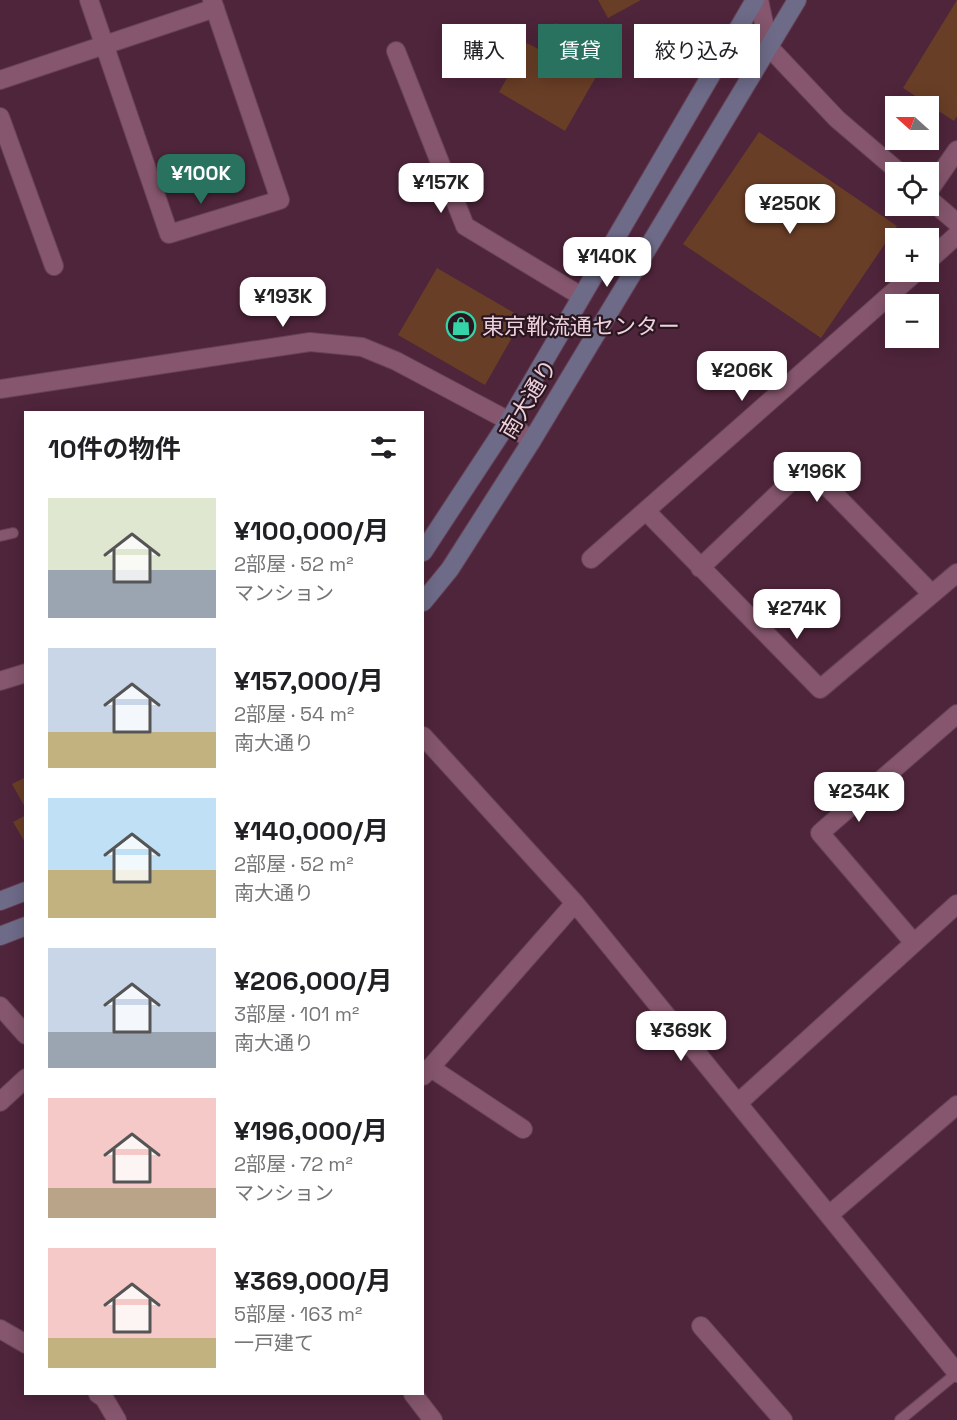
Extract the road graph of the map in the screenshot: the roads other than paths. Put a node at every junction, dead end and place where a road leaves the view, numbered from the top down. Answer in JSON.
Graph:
{"nodes":[{"id":1,"x":89,"y":0,"type":"edge"},
{"id":2,"x":757,"y":0,"type":"edge"},
{"id":3,"x":796,"y":0,"type":"edge"},
{"id":4,"x":213,"y":4,"type":"edge"},
{"id":5,"x":104,"y":44,"type":"junction"},
{"id":6,"x":769,"y":47,"type":"junction"},
{"id":7,"x":396,"y":51,"type":"dead end"},
{"id":8,"x":0,"y":80,"type":"edge"},
{"id":9,"x":0,"y":117,"type":"edge"},
{"id":10,"x":957,"y":150,"type":"edge"},
{"id":11,"x":887,"y":162,"type":"edge"},
{"id":12,"x":939,"y":176,"type":"edge"},
{"id":13,"x":939,"y":207,"type":"edge"},
{"id":14,"x":957,"y":223,"type":"edge"},
{"id":15,"x":957,"y":235,"type":"edge"},
{"id":16,"x":939,"y":251,"type":"edge"},
{"id":17,"x":54,"y":266,"type":"dead end"},
{"id":18,"x":905,"y":282,"type":"edge"},
{"id":19,"x":581,"y":296,"type":"junction"},
{"id":20,"x":0,"y":389,"type":"edge"},
{"id":21,"x":509,"y":421,"type":"junction"},
{"id":22,"x":531,"y":442,"type":"junction"},
{"id":23,"x":646,"y":511,"type":"junction"},
{"id":24,"x":13,"y":533,"type":"dead end"},
{"id":25,"x":0,"y":536,"type":"edge"},
{"id":26,"x":424,"y":550,"type":"edge"},
{"id":27,"x":591,"y":559,"type":"dead end"},
{"id":28,"x":700,"y":568,"type":"junction"},
{"id":29,"x":957,"y":573,"type":"edge"},
{"id":30,"x":932,"y":594,"type":"junction"},
{"id":31,"x":424,"y":601,"type":"edge"},
{"id":32,"x":24,"y":674,"type":"edge"},
{"id":33,"x":0,"y":681,"type":"edge"},
{"id":34,"x":957,"y":714,"type":"edge"},
{"id":35,"x":424,"y":737,"type":"edge"},
{"id":36,"x":24,"y":892,"type":"edge"},
{"id":37,"x":0,"y":901,"type":"edge"},
{"id":38,"x":575,"y":903,"type":"junction"},
{"id":39,"x":957,"y":903,"type":"edge"},
{"id":40,"x":24,"y":927,"type":"edge"},
{"id":41,"x":0,"y":936,"type":"edge"},
{"id":42,"x":914,"y":943,"type":"junction"},
{"id":43,"x":0,"y":1006,"type":"edge"},
{"id":44,"x":24,"y":1033,"type":"edge"},
{"id":45,"x":427,"y":1072,"type":"edge"},
{"id":46,"x":24,"y":1080,"type":"edge"},
{"id":47,"x":0,"y":1102,"type":"edge"},
{"id":48,"x":738,"y":1103,"type":"junction"},
{"id":49,"x":957,"y":1105,"type":"edge"},
{"id":50,"x":523,"y":1129,"type":"dead end"},
{"id":51,"x":829,"y":1215,"type":"junction"},
{"id":52,"x":701,"y":1326,"type":"dead end"},
{"id":53,"x":0,"y":1329,"type":"edge"},
{"id":54,"x":24,"y":1343,"type":"edge"},
{"id":55,"x":957,"y":1373,"type":"edge"},
{"id":56,"x":103,"y":1395,"type":"edge"},
{"id":57,"x":414,"y":1395,"type":"edge"},
{"id":58,"x":117,"y":1420,"type":"edge"},
{"id":59,"x":433,"y":1420,"type":"edge"},
{"id":60,"x":783,"y":1420,"type":"edge"},
{"id":61,"x":900,"y":1420,"type":"edge"}],
"edges":[{"from":1,"to":5,"type":"street"},
{"from":2,"to":6,"type":"street"},
{"from":2,"to":19,"type":"street","name":"南大通り"},
{"from":3,"to":6,"type":"street","name":"南大通り"},
{"from":4,"to":5,"type":"street"},
{"from":4,"to":5,"type":"street"},
{"from":5,"to":8,"type":"street"},
{"from":6,"to":11,"type":"street"},
{"from":6,"to":22,"type":"street","name":"南大通り"},
{"from":7,"to":19,"type":"street"},
{"from":9,"to":17,"type":"street"},
{"from":10,"to":12,"type":"street"},
{"from":13,"to":14,"type":"street"},
{"from":15,"to":16,"type":"street"},
{"from":18,"to":23,"type":"street"},
{"from":19,"to":21,"type":"street","name":"南大通り"},
{"from":20,"to":21,"type":"street"},
{"from":21,"to":22,"type":"street"},
{"from":21,"to":26,"type":"street","name":"南大通り"},
{"from":22,"to":31,"type":"street","name":"南大通り"},
{"from":23,"to":27,"type":"street"},
{"from":23,"to":28,"type":"street"},
{"from":24,"to":25,"type":"lane"},
{"from":28,"to":30,"type":"street"},
{"from":28,"to":30,"type":"street"},
{"from":29,"to":30,"type":"street"},
{"from":32,"to":33,"type":"street"},
{"from":34,"to":42,"type":"street"},
{"from":35,"to":38,"type":"street"},
{"from":36,"to":37,"type":"street"},
{"from":38,"to":45,"type":"street"},
{"from":38,"to":48,"type":"street"},
{"from":39,"to":42,"type":"street"},
{"from":40,"to":41,"type":"street"},
{"from":42,"to":48,"type":"street"},
{"from":43,"to":44,"type":"street"},
{"from":45,"to":50,"type":"street"},
{"from":46,"to":47,"type":"street"},
{"from":48,"to":51,"type":"street"},
{"from":49,"to":51,"type":"street"},
{"from":51,"to":55,"type":"street"},
{"from":52,"to":60,"type":"street"},
{"from":53,"to":54,"type":"street"},
{"from":55,"to":61,"type":"lane"},
{"from":56,"to":58,"type":"street"},
{"from":57,"to":59,"type":"street"}]}
